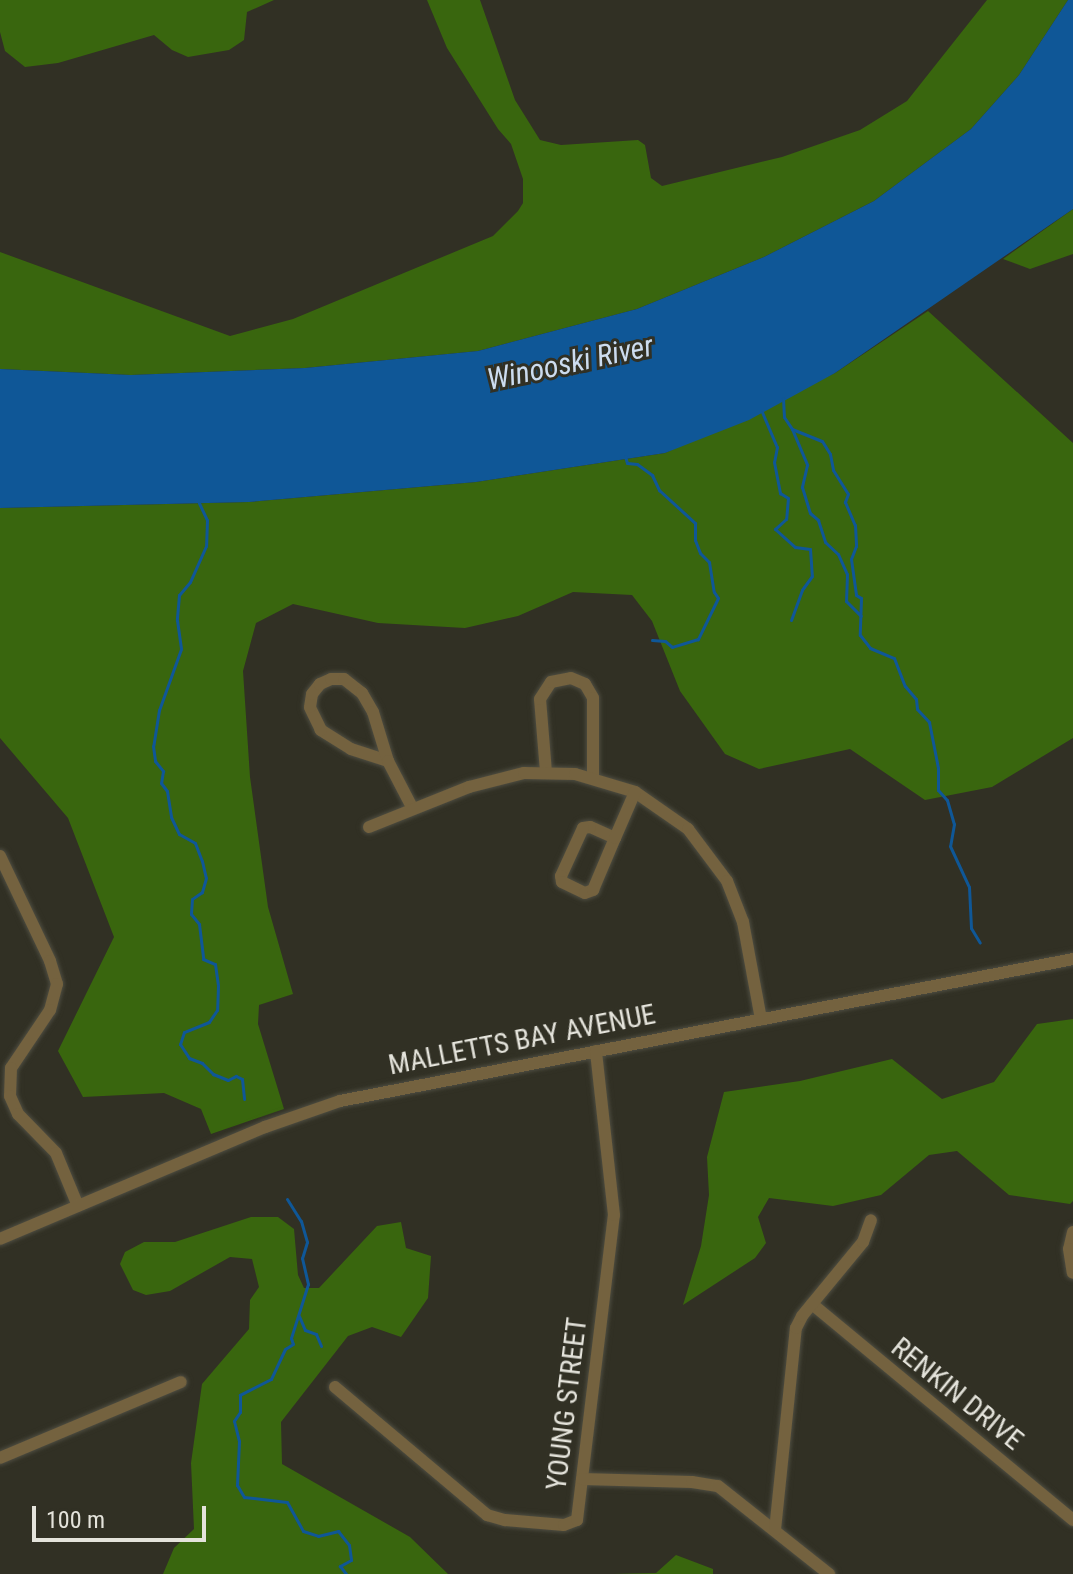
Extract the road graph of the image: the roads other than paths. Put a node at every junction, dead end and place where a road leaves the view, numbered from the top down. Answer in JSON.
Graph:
{"nodes":[{"id":1,"x":388,"y":761,"type":"junction"},
{"id":2,"x":546,"y":772,"type":"junction"},
{"id":3,"x":593,"y":778,"type":"junction"},
{"id":4,"x":635,"y":792,"type":"junction"},
{"id":5,"x":413,"y":809,"type":"junction"},
{"id":6,"x":369,"y":827,"type":"dead end"},
{"id":7,"x":615,"y":838,"type":"junction"},
{"id":8,"x":0,"y":856,"type":"edge"},
{"id":9,"x":1073,"y":959,"type":"edge"},
{"id":10,"x":761,"y":1019,"type":"junction"},
{"id":11,"x":596,"y":1051,"type":"junction"},
{"id":12,"x":78,"y":1206,"type":"junction"},
{"id":13,"x":871,"y":1220,"type":"dead end"},
{"id":14,"x":1073,"y":1232,"type":"edge"},
{"id":15,"x":0,"y":1239,"type":"edge"},
{"id":16,"x":1073,"y":1273,"type":"edge"},
{"id":17,"x":812,"y":1304,"type":"junction"},
{"id":18,"x":181,"y":1382,"type":"dead end"},
{"id":19,"x":335,"y":1387,"type":"dead end"},
{"id":20,"x":0,"y":1458,"type":"edge"},
{"id":21,"x":582,"y":1479,"type":"junction"},
{"id":22,"x":1073,"y":1520,"type":"edge"},
{"id":23,"x":775,"y":1530,"type":"junction"},
{"id":24,"x":829,"y":1574,"type":"edge"}],
"edges":[{"from":1,"to":1,"type":"street"},
{"from":1,"to":5,"type":"street"},
{"from":2,"to":3,"type":"street"},
{"from":2,"to":3,"type":"street"},
{"from":2,"to":5,"type":"street"},
{"from":3,"to":4,"type":"street"},
{"from":4,"to":7,"type":"street"},
{"from":4,"to":10,"type":"street"},
{"from":5,"to":6,"type":"street"},
{"from":7,"to":7,"type":"street"},
{"from":8,"to":12,"type":"street"},
{"from":9,"to":10,"type":"street","name":"MALLETTS BAY AVENUE"},
{"from":10,"to":11,"type":"street","name":"MALLETTS BAY AVENUE"},
{"from":11,"to":12,"type":"street","name":"MALLETTS BAY AVENUE"},
{"from":11,"to":21,"type":"street","name":"YOUNG STREET"},
{"from":12,"to":15,"type":"street","name":"MALLETTS BAY AVENUE"},
{"from":13,"to":17,"type":"street"},
{"from":14,"to":16,"type":"street"},
{"from":17,"to":22,"type":"street","name":"RENKIN DRIVE"},
{"from":17,"to":23,"type":"street"},
{"from":18,"to":20,"type":"street"},
{"from":19,"to":21,"type":"street","name":"YOUNG STREET"},
{"from":21,"to":23,"type":"street"},
{"from":23,"to":24,"type":"street"}]}
